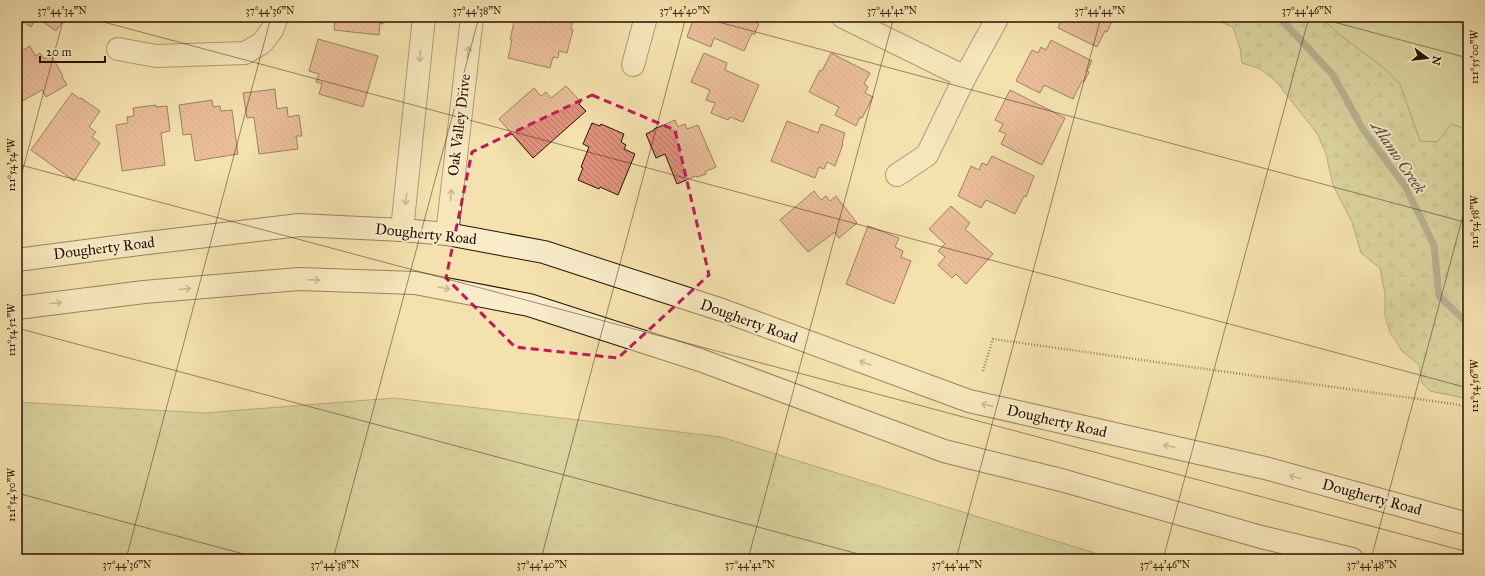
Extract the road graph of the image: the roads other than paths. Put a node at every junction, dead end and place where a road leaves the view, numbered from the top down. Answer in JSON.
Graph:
{"nodes":[{"id":1,"x":277,"y":17,"type":"edge"},
{"id":2,"x":424,"y":17,"type":"edge"},
{"id":3,"x":472,"y":17,"type":"edge"},
{"id":4,"x":646,"y":17,"type":"edge"},
{"id":5,"x":843,"y":17,"type":"edge"},
{"id":6,"x":998,"y":17,"type":"edge"},
{"id":7,"x":118,"y":49,"type":"dead end"},
{"id":8,"x":633,"y":65,"type":"dead end"},
{"id":9,"x":965,"y":77,"type":"junction"},
{"id":10,"x":897,"y":175,"type":"dead end"},
{"id":11,"x":402,"y":230,"type":"junction"},
{"id":12,"x":447,"y":234,"type":"junction"},
{"id":13,"x":17,"y":260,"type":"edge"},
{"id":14,"x":17,"y":308,"type":"edge"},
{"id":15,"x":1468,"y":524,"type":"edge"},
{"id":16,"x":1352,"y":559,"type":"edge"}],
"edges":[{"from":1,"to":7,"type":"main road"},
{"from":2,"to":11,"type":"main road","one_way":true},
{"from":12,"to":3,"type":"main road","name":"Oak Valley Drive","one_way":true},
{"from":4,"to":8,"type":"main road"},
{"from":5,"to":9,"type":"main road"},
{"from":6,"to":9,"type":"main road"},
{"from":9,"to":10,"type":"main road"},
{"from":11,"to":12,"type":"main road","name":"Dougherty Road"},
{"from":11,"to":13,"type":"main road","name":"Dougherty Road"},
{"from":15,"to":12,"type":"main road","name":"Dougherty Road","one_way":true},
{"from":14,"to":16,"type":"main road","one_way":true}]}
